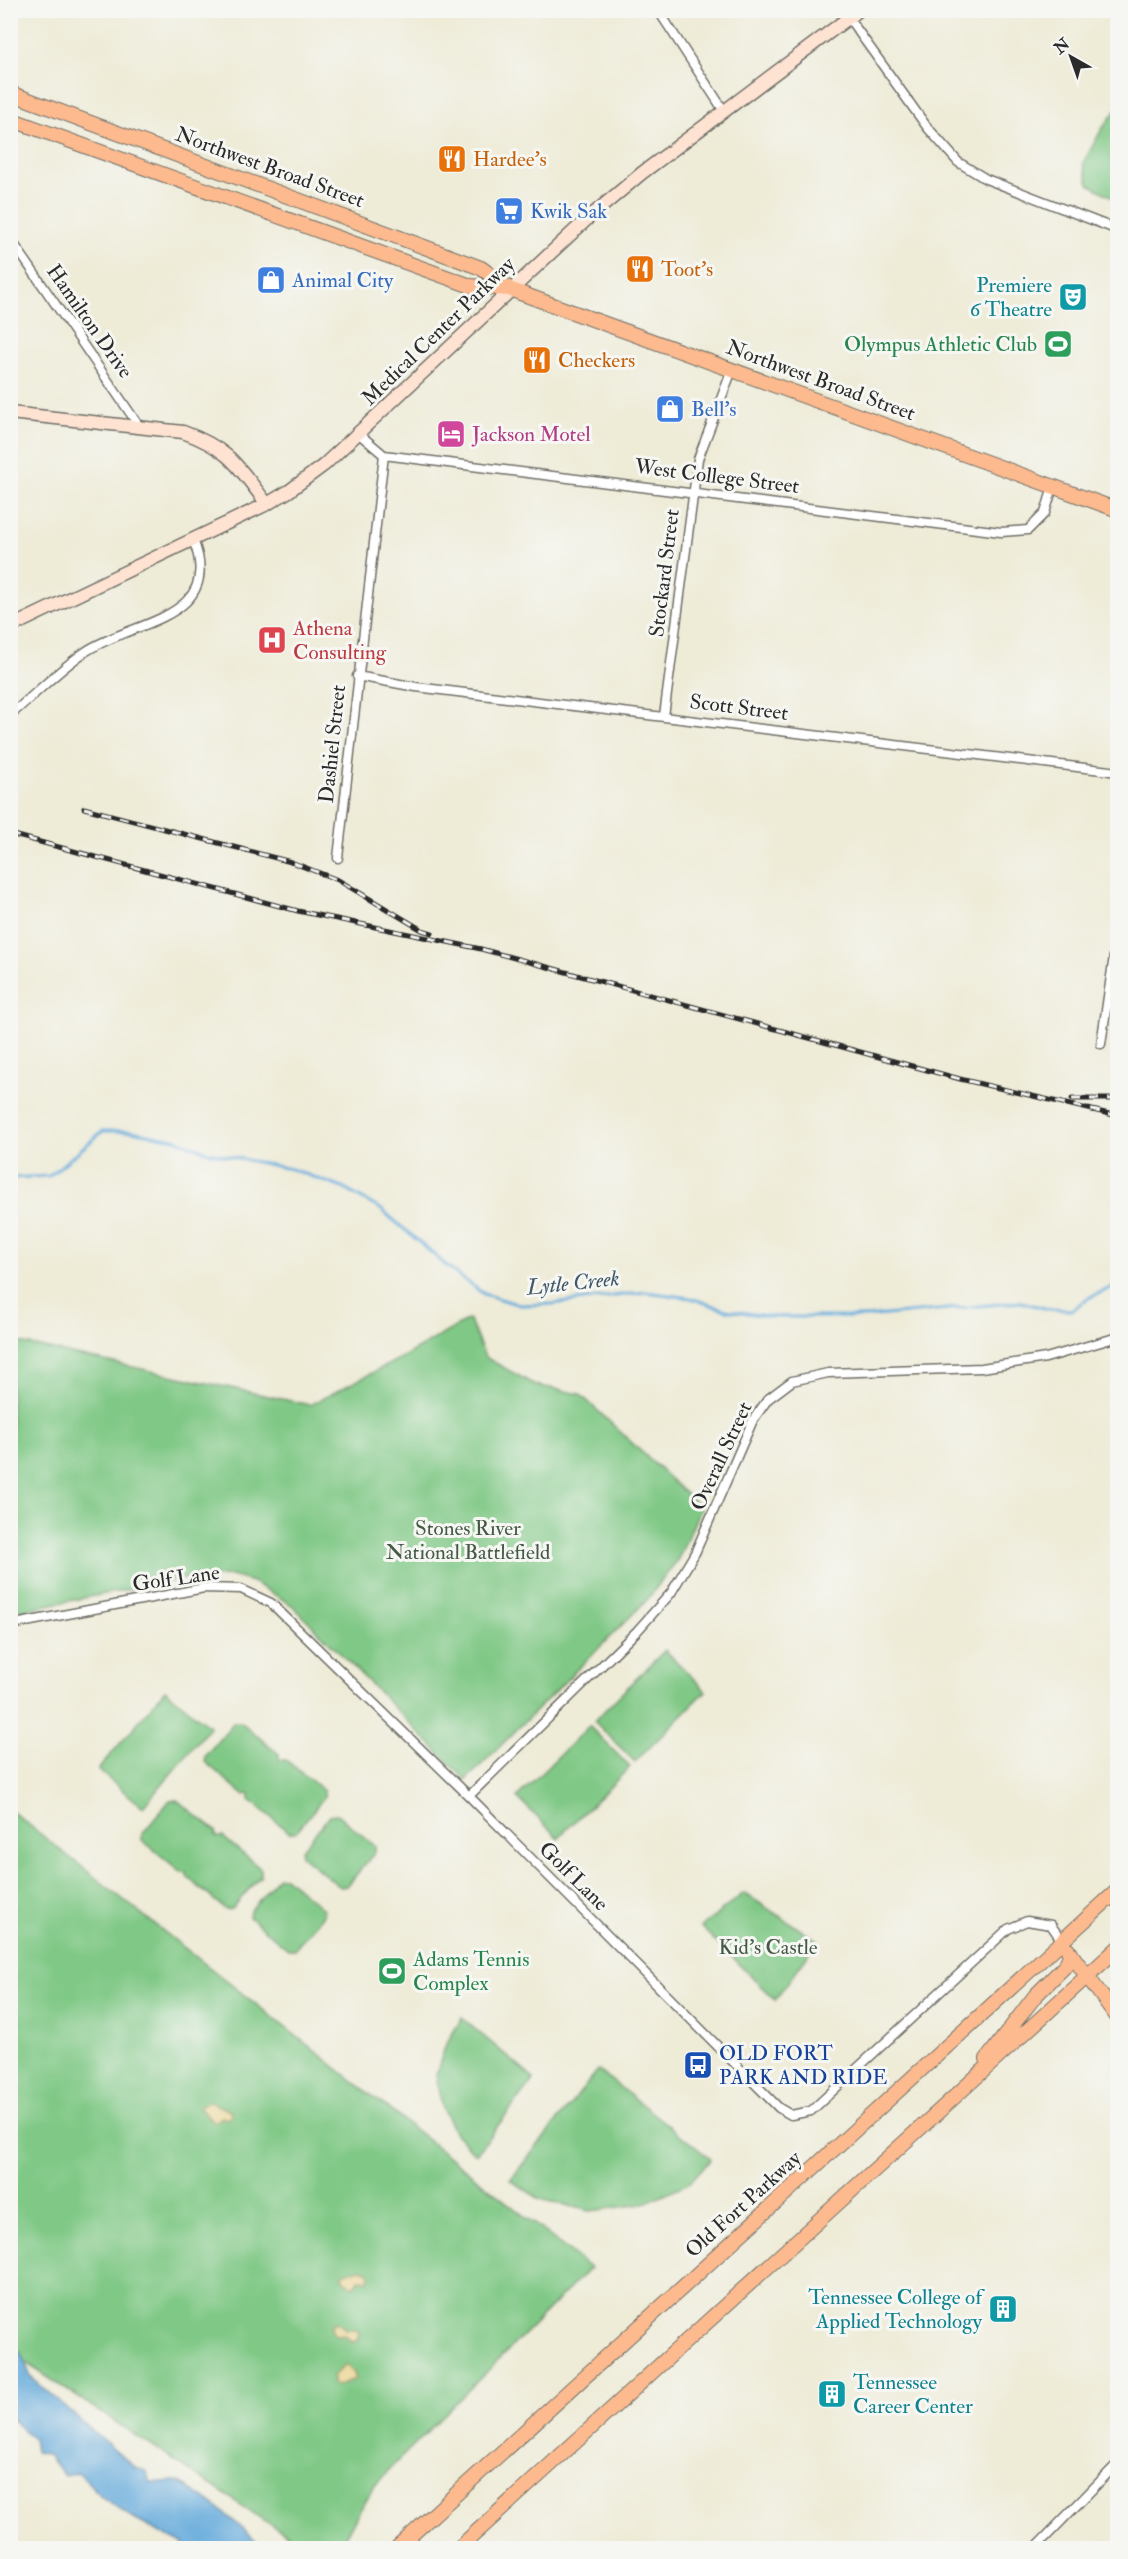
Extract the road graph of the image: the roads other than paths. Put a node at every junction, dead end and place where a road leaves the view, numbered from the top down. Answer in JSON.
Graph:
{"nodes":[{"id":1,"x":658,"y":10,"type":"edge"},
{"id":2,"x":859,"y":10,"type":"edge"},
{"id":3,"x":846,"y":15,"type":"edge"},
{"id":4,"x":10,"y":93,"type":"edge"},
{"id":5,"x":724,"y":111,"type":"junction"},
{"id":6,"x":10,"y":119,"type":"edge"},
{"id":7,"x":95,"y":124,"type":"junction"},
{"id":8,"x":85,"y":146,"type":"junction"},
{"id":9,"x":184,"y":157,"type":"junction"},
{"id":10,"x":176,"y":179,"type":"junction"},
{"id":11,"x":1118,"y":230,"type":"edge"},
{"id":12,"x":10,"y":238,"type":"edge"},
{"id":13,"x":509,"y":289,"type":"junction"},
{"id":14,"x":732,"y":370,"type":"junction"},
{"id":15,"x":10,"y":413,"type":"edge"},
{"id":16,"x":139,"y":426,"type":"junction"},
{"id":17,"x":358,"y":434,"type":"junction"},
{"id":18,"x":384,"y":455,"type":"junction"},
{"id":19,"x":1053,"y":487,"type":"junction"},
{"id":20,"x":692,"y":493,"type":"junction"},
{"id":21,"x":267,"y":504,"type":"junction"},
{"id":22,"x":1118,"y":510,"type":"edge"},
{"id":23,"x":193,"y":540,"type":"junction"},
{"id":24,"x":10,"y":627,"type":"edge"},
{"id":25,"x":357,"y":676,"type":"junction"},
{"id":26,"x":10,"y":715,"type":"edge"},
{"id":27,"x":664,"y":716,"type":"junction"},
{"id":28,"x":1118,"y":772,"type":"edge"},
{"id":29,"x":338,"y":858,"type":"dead end"},
{"id":30,"x":1118,"y":929,"type":"edge"},
{"id":31,"x":1101,"y":1044,"type":"dead end"},
{"id":32,"x":1118,"y":1337,"type":"edge"},
{"id":33,"x":10,"y":1625,"type":"edge"},
{"id":34,"x":469,"y":1796,"type":"junction"},
{"id":35,"x":1118,"y":1890,"type":"edge"},
{"id":36,"x":1062,"y":1941,"type":"junction"},
{"id":37,"x":1118,"y":1948,"type":"edge"},
{"id":38,"x":1071,"y":1953,"type":"junction"},
{"id":39,"x":1088,"y":1976,"type":"junction"},
{"id":40,"x":1118,"y":2018,"type":"edge"},
{"id":41,"x":967,"y":2085,"type":"junction"},
{"id":42,"x":1118,"y":2463,"type":"edge"},
{"id":43,"x":397,"y":2548,"type":"edge"},
{"id":44,"x":459,"y":2548,"type":"edge"},
{"id":45,"x":1035,"y":2548,"type":"edge"}],
"edges":[{"from":1,"to":5,"type":"street"},
{"from":2,"to":3,"type":"main road","name":"Medical Center Parkway"},
{"from":3,"to":5,"type":"main road","name":"Medical Center Parkway"},
{"from":3,"to":11,"type":"street"},
{"from":4,"to":7,"type":"main road","name":"Northwest Broad Street"},
{"from":5,"to":13,"type":"main road","name":"Medical Center Parkway"},
{"from":6,"to":8,"type":"main road","name":"Northwest Broad Street"},
{"from":7,"to":8,"type":"main road"},
{"from":7,"to":9,"type":"main road","name":"Northwest Broad Street"},
{"from":8,"to":10,"type":"main road","name":"Northwest Broad Street"},
{"from":9,"to":10,"type":"main road"},
{"from":9,"to":13,"type":"main road","name":"Northwest Broad Street"},
{"from":10,"to":13,"type":"main road","name":"Northwest Broad Street"},
{"from":12,"to":16,"type":"street","name":"Hamilton Drive"},
{"from":13,"to":14,"type":"main road","name":"Northwest Broad Street"},
{"from":13,"to":17,"type":"main road","name":"Medical Center Parkway"},
{"from":14,"to":19,"type":"main road","name":"Northwest Broad Street"},
{"from":14,"to":20,"type":"street","name":"Stockard Street"},
{"from":15,"to":16,"type":"main road"},
{"from":16,"to":21,"type":"main road"},
{"from":17,"to":18,"type":"street"},
{"from":17,"to":21,"type":"main road","name":"Medical Center Parkway"},
{"from":18,"to":20,"type":"street","name":"West College Street"},
{"from":18,"to":25,"type":"street","name":"Dashiel Street"},
{"from":19,"to":20,"type":"street","name":"West College Street"},
{"from":19,"to":22,"type":"main road","name":"Northwest Broad Street"},
{"from":20,"to":27,"type":"street","name":"Stockard Street"},
{"from":21,"to":23,"type":"main road","name":"Medical Center Parkway"},
{"from":23,"to":24,"type":"main road","name":"Medical Center Parkway"},
{"from":23,"to":26,"type":"street"},
{"from":25,"to":27,"type":"street","name":"Scott Street"},
{"from":25,"to":29,"type":"street","name":"Dashiel Street"},
{"from":27,"to":28,"type":"street","name":"Scott Street"},
{"from":30,"to":31,"type":"street"},
{"from":32,"to":34,"type":"street","name":"Overall Street"},
{"from":33,"to":34,"type":"street","name":"Golf Lane"},
{"from":34,"to":36,"type":"street","name":"Golf Lane"},
{"from":35,"to":36,"type":"main road","name":"Old Fort Parkway"},
{"from":36,"to":38,"type":"main road"},
{"from":36,"to":43,"type":"main road","name":"Old Fort Parkway"},
{"from":37,"to":39,"type":"main road"},
{"from":38,"to":39,"type":"main road"},
{"from":38,"to":41,"type":"main road"},
{"from":39,"to":40,"type":"main road"},
{"from":39,"to":41,"type":"main road"},
{"from":41,"to":44,"type":"main road"},
{"from":42,"to":45,"type":"street"}]}
